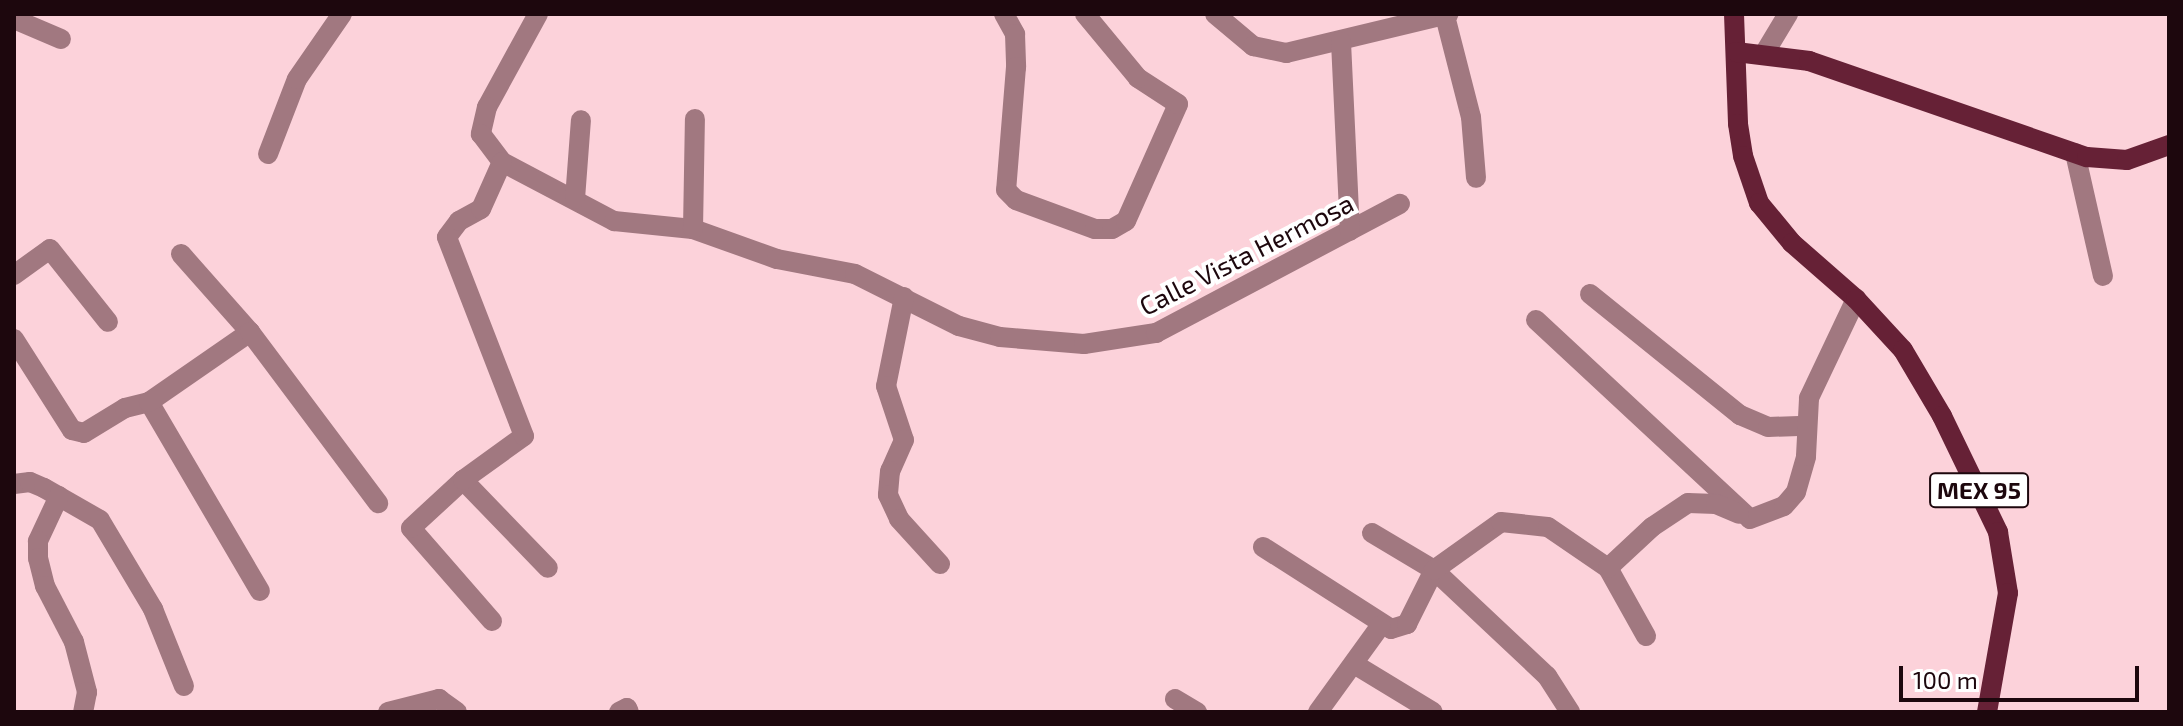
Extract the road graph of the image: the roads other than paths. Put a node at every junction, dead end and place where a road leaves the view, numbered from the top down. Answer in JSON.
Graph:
{"nodes":[{"id":1,"x":342,"y":14,"type":"edge"},
{"id":2,"x":538,"y":14,"type":"edge"},
{"id":3,"x":1004,"y":14,"type":"edge"},
{"id":4,"x":1085,"y":14,"type":"edge"},
{"id":5,"x":1215,"y":14,"type":"edge"},
{"id":6,"x":1734,"y":14,"type":"edge"},
{"id":7,"x":1788,"y":14,"type":"edge"},
{"id":8,"x":1446,"y":15,"type":"edge"},
{"id":9,"x":15,"y":23,"type":"edge"},
{"id":10,"x":61,"y":39,"type":"dead end"},
{"id":11,"x":1341,"y":42,"type":"junction"},
{"id":12,"x":1736,"y":52,"type":"junction"},
{"id":13,"x":1764,"y":54,"type":"junction"},
{"id":14,"x":695,"y":119,"type":"dead end"},
{"id":15,"x":581,"y":120,"type":"dead end"},
{"id":16,"x":2169,"y":145,"type":"edge"},
{"id":17,"x":2075,"y":153,"type":"junction"},
{"id":18,"x":268,"y":154,"type":"dead end"},
{"id":19,"x":502,"y":162,"type":"junction"},
{"id":20,"x":1476,"y":178,"type":"dead end"},
{"id":21,"x":575,"y":199,"type":"junction"},
{"id":22,"x":1400,"y":204,"type":"dead end"},
{"id":23,"x":693,"y":229,"type":"junction"},
{"id":24,"x":1350,"y":231,"type":"junction"},
{"id":25,"x":181,"y":254,"type":"dead end"},
{"id":26,"x":14,"y":275,"type":"edge"},
{"id":27,"x":2103,"y":276,"type":"dead end"},
{"id":28,"x":1590,"y":294,"type":"dead end"},
{"id":29,"x":904,"y":297,"type":"junction"},
{"id":30,"x":1856,"y":299,"type":"junction"},
{"id":31,"x":1536,"y":320,"type":"dead end"},
{"id":32,"x":108,"y":322,"type":"dead end"},
{"id":33,"x":250,"y":332,"type":"junction"},
{"id":34,"x":14,"y":339,"type":"edge"},
{"id":35,"x":22,"y":364,"type":"edge"},
{"id":36,"x":149,"y":402,"type":"junction"},
{"id":37,"x":1806,"y":426,"type":"junction"},
{"id":38,"x":463,"y":480,"type":"junction"},
{"id":39,"x":14,"y":484,"type":"edge"},
{"id":40,"x":59,"y":496,"type":"junction"},
{"id":41,"x":378,"y":503,"type":"dead end"},
{"id":42,"x":1750,"y":519,"type":"junction"},
{"id":43,"x":1372,"y":533,"type":"dead end"},
{"id":44,"x":1263,"y":547,"type":"dead end"},
{"id":45,"x":940,"y":564,"type":"dead end"},
{"id":46,"x":548,"y":568,"type":"dead end"},
{"id":47,"x":1608,"y":568,"type":"junction"},
{"id":48,"x":1434,"y":570,"type":"junction"},
{"id":49,"x":260,"y":591,"type":"dead end"},
{"id":50,"x":492,"y":621,"type":"dead end"},
{"id":51,"x":1381,"y":625,"type":"junction"},
{"id":52,"x":1646,"y":636,"type":"dead end"},
{"id":53,"x":1354,"y":664,"type":"junction"},
{"id":54,"x":184,"y":686,"type":"dead end"},
{"id":55,"x":1175,"y":699,"type":"dead end"},
{"id":56,"x":83,"y":712,"type":"edge"},
{"id":57,"x":388,"y":712,"type":"edge"},
{"id":58,"x":457,"y":712,"type":"edge"},
{"id":59,"x":619,"y":712,"type":"edge"},
{"id":60,"x":629,"y":712,"type":"edge"},
{"id":61,"x":1197,"y":712,"type":"edge"},
{"id":62,"x":1318,"y":712,"type":"edge"},
{"id":63,"x":1433,"y":712,"type":"edge"},
{"id":64,"x":1570,"y":712,"type":"edge"},
{"id":65,"x":1987,"y":712,"type":"edge"}],
"edges":[{"from":1,"to":18,"type":"street"},
{"from":2,"to":19,"type":"street"},
{"from":3,"to":4,"type":"street"},
{"from":5,"to":11,"type":"street"},
{"from":6,"to":12,"type":"main road","number":"MEX 95"},
{"from":7,"to":13,"type":"street"},
{"from":8,"to":11,"type":"street"},
{"from":8,"to":20,"type":"street"},
{"from":9,"to":10,"type":"street"},
{"from":11,"to":24,"type":"street"},
{"from":12,"to":13,"type":"main road"},
{"from":12,"to":30,"type":"main road","number":"MEX 95"},
{"from":13,"to":17,"type":"main road"},
{"from":14,"to":23,"type":"street"},
{"from":15,"to":21,"type":"street"},
{"from":16,"to":17,"type":"main road"},
{"from":17,"to":27,"type":"street"},
{"from":19,"to":21,"type":"street","name":"Calle Vista Hermosa"},
{"from":19,"to":38,"type":"street"},
{"from":21,"to":23,"type":"street","name":"Calle Vista Hermosa"},
{"from":22,"to":24,"type":"street","name":"Calle Vista Hermosa"},
{"from":23,"to":29,"type":"street","name":"Calle Vista Hermosa"},
{"from":24,"to":29,"type":"street","name":"Calle Vista Hermosa"},
{"from":25,"to":33,"type":"street"},
{"from":26,"to":32,"type":"street"},
{"from":28,"to":37,"type":"street"},
{"from":29,"to":45,"type":"street"},
{"from":30,"to":37,"type":"street"},
{"from":30,"to":65,"type":"main road","number":"MEX 95"},
{"from":31,"to":42,"type":"street"},
{"from":33,"to":36,"type":"street"},
{"from":33,"to":41,"type":"street"},
{"from":34,"to":35,"type":"street"},
{"from":35,"to":36,"type":"street"},
{"from":36,"to":49,"type":"street"},
{"from":37,"to":42,"type":"street"},
{"from":38,"to":46,"type":"street"},
{"from":38,"to":50,"type":"street"},
{"from":39,"to":40,"type":"street"},
{"from":40,"to":54,"type":"street"},
{"from":40,"to":56,"type":"street"},
{"from":42,"to":47,"type":"street"},
{"from":43,"to":48,"type":"street"},
{"from":44,"to":51,"type":"street"},
{"from":47,"to":48,"type":"street"},
{"from":47,"to":52,"type":"street"},
{"from":48,"to":51,"type":"street"},
{"from":48,"to":64,"type":"street"},
{"from":51,"to":53,"type":"street"},
{"from":53,"to":62,"type":"street"},
{"from":53,"to":63,"type":"street"},
{"from":55,"to":61,"type":"street"},
{"from":57,"to":58,"type":"street"},
{"from":59,"to":60,"type":"street"}]}
